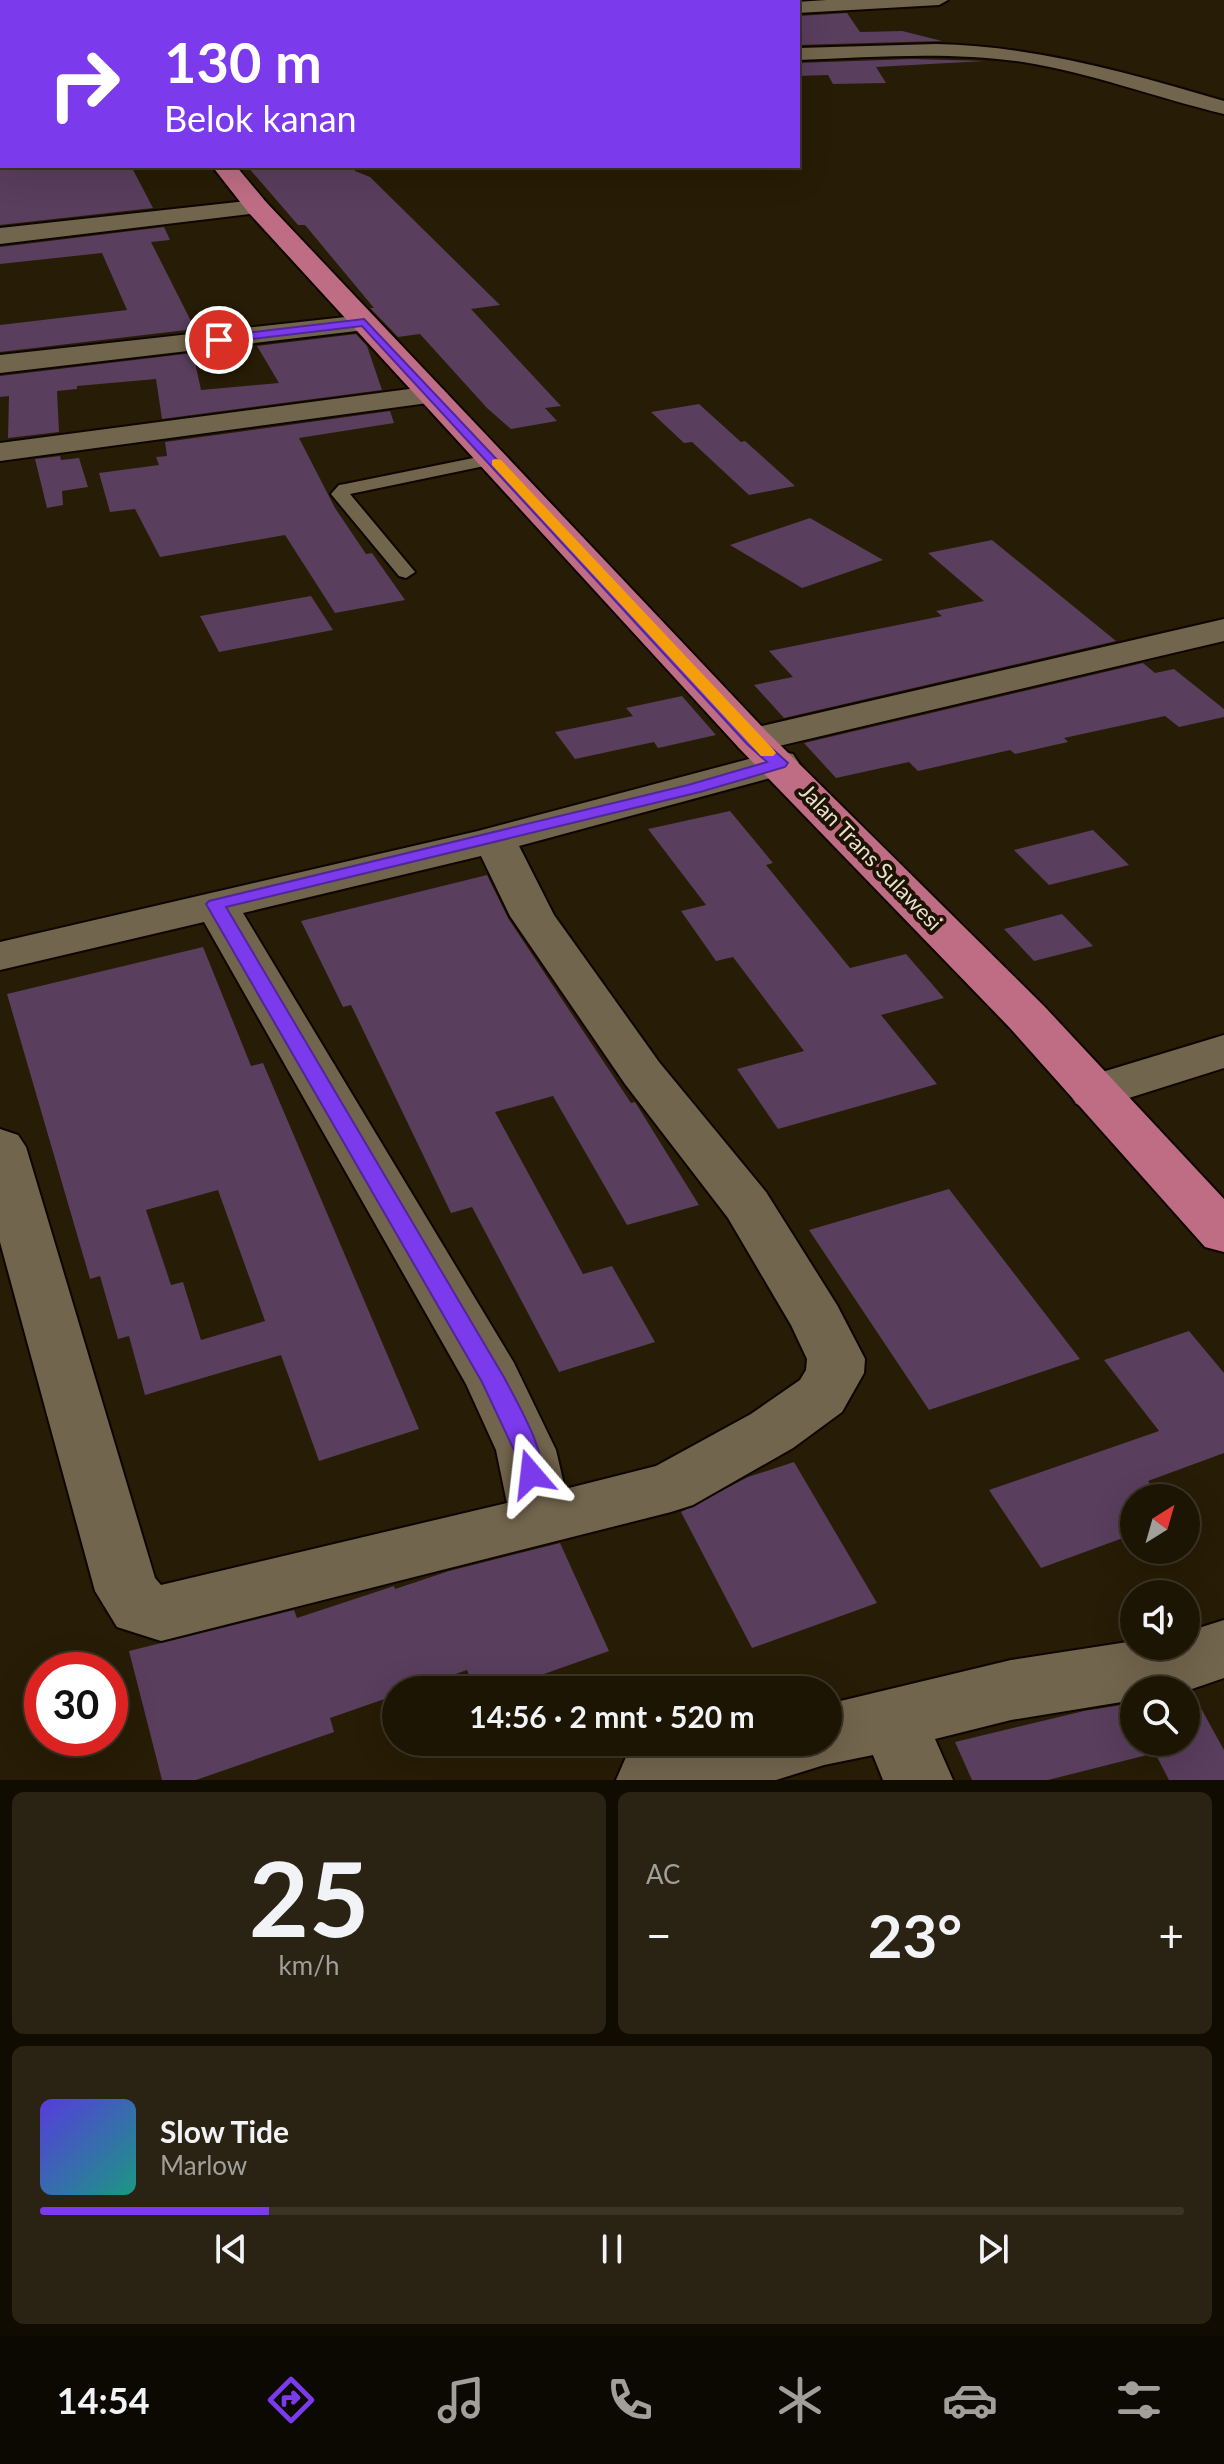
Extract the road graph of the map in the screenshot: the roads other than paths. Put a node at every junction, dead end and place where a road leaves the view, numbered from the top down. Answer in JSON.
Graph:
{"nodes":[{"id":1,"x":939,"y":0,"type":"edge"},
{"id":2,"x":905,"y":4,"type":"junction"},
{"id":3,"x":800,"y":7,"type":"edge"},
{"id":4,"x":957,"y":50,"type":"junction"},
{"id":5,"x":800,"y":54,"type":"edge"},
{"id":6,"x":1224,"y":108,"type":"edge"},
{"id":7,"x":226,"y":168,"type":"edge"},
{"id":8,"x":257,"y":207,"type":"junction"},
{"id":9,"x":0,"y":236,"type":"edge"},
{"id":10,"x":364,"y":323,"type":"junction"},
{"id":11,"x":0,"y":364,"type":"edge"},
{"id":12,"x":432,"y":395,"type":"junction"},
{"id":13,"x":0,"y":452,"type":"edge"},
{"id":14,"x":493,"y":459,"type":"junction"},
{"id":15,"x":406,"y":572,"type":"dead end"},
{"id":16,"x":1224,"y":630,"type":"edge"},
{"id":17,"x":766,"y":752,"type":"junction"},
{"id":18,"x":494,"y":838,"type":"junction"},
{"id":19,"x":216,"y":904,"type":"junction"},
{"id":20,"x":0,"y":956,"type":"edge"},
{"id":21,"x":1224,"y":1051,"type":"edge"},
{"id":22,"x":1094,"y":1092,"type":"junction"},
{"id":23,"x":0,"y":1147,"type":"edge"},
{"id":24,"x":1224,"y":1233,"type":"edge"},
{"id":25,"x":542,"y":1521,"type":"junction"},
{"id":26,"x":1224,"y":1649,"type":"edge"},
{"id":27,"x":892,"y":1719,"type":"junction"},
{"id":28,"x":842,"y":1732,"type":"edge"},
{"id":29,"x":746,"y":1756,"type":"edge"},
{"id":30,"x":651,"y":1780,"type":"edge"},
{"id":31,"x":918,"y":1780,"type":"edge"}],
"edges":[{"from":1,"to":2,"type":"street"},
{"from":2,"to":3,"type":"street"},
{"from":2,"to":4,"type":"street"},
{"from":4,"to":5,"type":"street"},
{"from":4,"to":6,"type":"street"},
{"from":7,"to":8,"type":"highway","name":"Jalan Trans Sulawesi"},
{"from":8,"to":9,"type":"street"},
{"from":8,"to":10,"type":"highway","name":"Jalan Trans Sulawesi"},
{"from":10,"to":11,"type":"street"},
{"from":10,"to":12,"type":"highway","name":"Jalan Trans Sulawesi"},
{"from":12,"to":13,"type":"street"},
{"from":12,"to":14,"type":"highway","name":"Jalan Trans Sulawesi"},
{"from":14,"to":15,"type":"lane"},
{"from":14,"to":17,"type":"highway","name":"Jalan Trans Sulawesi"},
{"from":16,"to":17,"type":"street"},
{"from":17,"to":18,"type":"street"},
{"from":17,"to":22,"type":"highway","name":"Jalan Trans Sulawesi"},
{"from":18,"to":19,"type":"street"},
{"from":18,"to":25,"type":"street"},
{"from":19,"to":20,"type":"street"},
{"from":19,"to":25,"type":"street"},
{"from":21,"to":22,"type":"street"},
{"from":22,"to":24,"type":"highway","name":"Jalan Trans Sulawesi"},
{"from":23,"to":25,"type":"street"},
{"from":26,"to":27,"type":"street"},
{"from":27,"to":28,"type":"street"},
{"from":27,"to":31,"type":"street"},
{"from":29,"to":30,"type":"street"}]}
